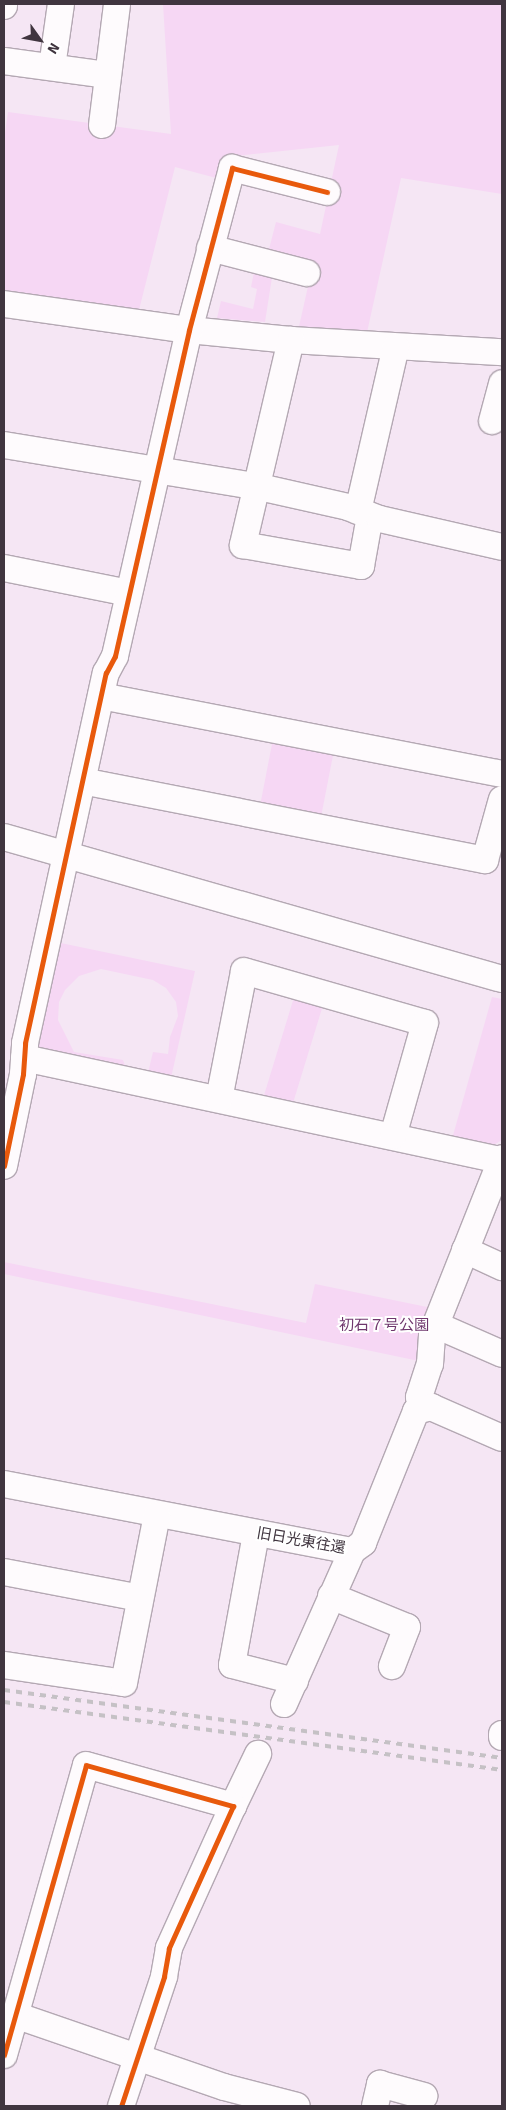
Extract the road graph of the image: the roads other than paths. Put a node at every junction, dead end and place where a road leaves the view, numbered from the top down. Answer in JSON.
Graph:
{"nodes":[{"id":1,"x":61,"y":4,"type":"edge"},
{"id":2,"x":117,"y":4,"type":"edge"},
{"id":3,"x":4,"y":61,"type":"edge"},
{"id":4,"x":52,"y":68,"type":"junction"},
{"id":5,"x":108,"y":75,"type":"junction"},
{"id":6,"x":102,"y":125,"type":"dead end"},
{"id":7,"x":327,"y":192,"type":"dead end"},
{"id":8,"x":210,"y":248,"type":"junction"},
{"id":9,"x":307,"y":273,"type":"dead end"},
{"id":10,"x":4,"y":304,"type":"edge"},
{"id":11,"x":189,"y":330,"type":"junction"},
{"id":12,"x":291,"y":340,"type":"junction"},
{"id":13,"x":396,"y":347,"type":"junction"},
{"id":14,"x":502,"y":352,"type":"edge"},
{"id":15,"x":502,"y":383,"type":"edge"},
{"id":16,"x":492,"y":421,"type":"dead end"},
{"id":17,"x":4,"y":445,"type":"edge"},
{"id":18,"x":158,"y":470,"type":"junction"},
{"id":19,"x":255,"y":486,"type":"junction"},
{"id":20,"x":364,"y":513,"type":"junction"},
{"id":21,"x":502,"y":547,"type":"edge"},
{"id":22,"x":4,"y":568,"type":"edge"},
{"id":23,"x":129,"y":592,"type":"junction"},
{"id":24,"x":101,"y":696,"type":"junction"},
{"id":25,"x":502,"y":774,"type":"edge"},
{"id":26,"x":82,"y":781,"type":"junction"},
{"id":27,"x":502,"y":799,"type":"edge"},
{"id":28,"x":4,"y":837,"type":"edge"},
{"id":29,"x":67,"y":856,"type":"junction"},
{"id":30,"x":502,"y":979,"type":"edge"},
{"id":31,"x":24,"y":1058,"type":"junction"},
{"id":32,"x":219,"y":1099,"type":"junction"},
{"id":33,"x":393,"y":1136,"type":"junction"},
{"id":34,"x":501,"y":1159,"type":"edge"},
{"id":35,"x":4,"y":1166,"type":"edge"},
{"id":36,"x":465,"y":1250,"type":"junction"},
{"id":37,"x":502,"y":1266,"type":"edge"},
{"id":38,"x":436,"y":1325,"type":"junction"},
{"id":39,"x":502,"y":1354,"type":"edge"},
{"id":40,"x":421,"y":1407,"type":"junction"},
{"id":41,"x":502,"y":1438,"type":"edge"},
{"id":42,"x":4,"y":1484,"type":"edge"},
{"id":43,"x":157,"y":1515,"type":"junction"},
{"id":44,"x":256,"y":1534,"type":"junction"},
{"id":45,"x":352,"y":1551,"type":"junction"},
{"id":46,"x":4,"y":1572,"type":"edge"},
{"id":47,"x":331,"y":1596,"type":"junction"},
{"id":48,"x":140,"y":1598,"type":"junction"},
{"id":49,"x":4,"y":1665,"type":"edge"},
{"id":50,"x":392,"y":1666,"type":"dead end"},
{"id":51,"x":258,"y":1754,"type":"dead end"},
{"id":52,"x":234,"y":1806,"type":"junction"},
{"id":53,"x":14,"y":2015,"type":"junction"},
{"id":54,"x":4,"y":2055,"type":"edge"},
{"id":55,"x":138,"y":2058,"type":"junction"},
{"id":56,"x":424,"y":2096,"type":"dead end"},
{"id":57,"x":121,"y":2106,"type":"edge"},
{"id":58,"x":297,"y":2106,"type":"edge"},
{"id":59,"x":374,"y":2106,"type":"edge"}],
"edges":[{"from":1,"to":4,"type":"street"},
{"from":2,"to":5,"type":"street"},
{"from":3,"to":4,"type":"street"},
{"from":4,"to":5,"type":"street"},
{"from":5,"to":6,"type":"street"},
{"from":7,"to":8,"type":"street"},
{"from":8,"to":9,"type":"street"},
{"from":8,"to":11,"type":"street"},
{"from":10,"to":11,"type":"street"},
{"from":11,"to":12,"type":"street"},
{"from":11,"to":18,"type":"street"},
{"from":12,"to":13,"type":"street"},
{"from":12,"to":19,"type":"street"},
{"from":13,"to":14,"type":"street"},
{"from":13,"to":20,"type":"street"},
{"from":15,"to":16,"type":"street"},
{"from":17,"to":18,"type":"street"},
{"from":18,"to":19,"type":"street"},
{"from":18,"to":23,"type":"street"},
{"from":19,"to":20,"type":"street"},
{"from":19,"to":20,"type":"street"},
{"from":20,"to":21,"type":"street"},
{"from":22,"to":23,"type":"street"},
{"from":23,"to":24,"type":"street"},
{"from":24,"to":25,"type":"street"},
{"from":24,"to":26,"type":"street"},
{"from":26,"to":27,"type":"street"},
{"from":26,"to":29,"type":"street"},
{"from":28,"to":29,"type":"street"},
{"from":29,"to":30,"type":"street"},
{"from":29,"to":31,"type":"street"},
{"from":31,"to":32,"type":"street"},
{"from":31,"to":35,"type":"street"},
{"from":32,"to":33,"type":"street"},
{"from":32,"to":33,"type":"street"},
{"from":33,"to":34,"type":"street"},
{"from":34,"to":36,"type":"street"},
{"from":36,"to":37,"type":"street"},
{"from":36,"to":38,"type":"street"},
{"from":38,"to":39,"type":"street"},
{"from":38,"to":40,"type":"street"},
{"from":40,"to":41,"type":"street"},
{"from":40,"to":45,"type":"street","name":"旧日光東往還"},
{"from":42,"to":43,"type":"street","name":"旧日光東往還"},
{"from":43,"to":44,"type":"street","name":"旧日光東往還"},
{"from":43,"to":48,"type":"street"},
{"from":44,"to":45,"type":"street","name":"旧日光東往還"},
{"from":44,"to":47,"type":"street"},
{"from":45,"to":47,"type":"street"},
{"from":46,"to":48,"type":"street"},
{"from":47,"to":50,"type":"street"},
{"from":48,"to":49,"type":"street"},
{"from":51,"to":52,"type":"street"},
{"from":52,"to":53,"type":"street"},
{"from":52,"to":55,"type":"street"},
{"from":53,"to":54,"type":"street"},
{"from":53,"to":55,"type":"street"},
{"from":55,"to":57,"type":"street"},
{"from":55,"to":58,"type":"street"},
{"from":56,"to":59,"type":"street"}]}
